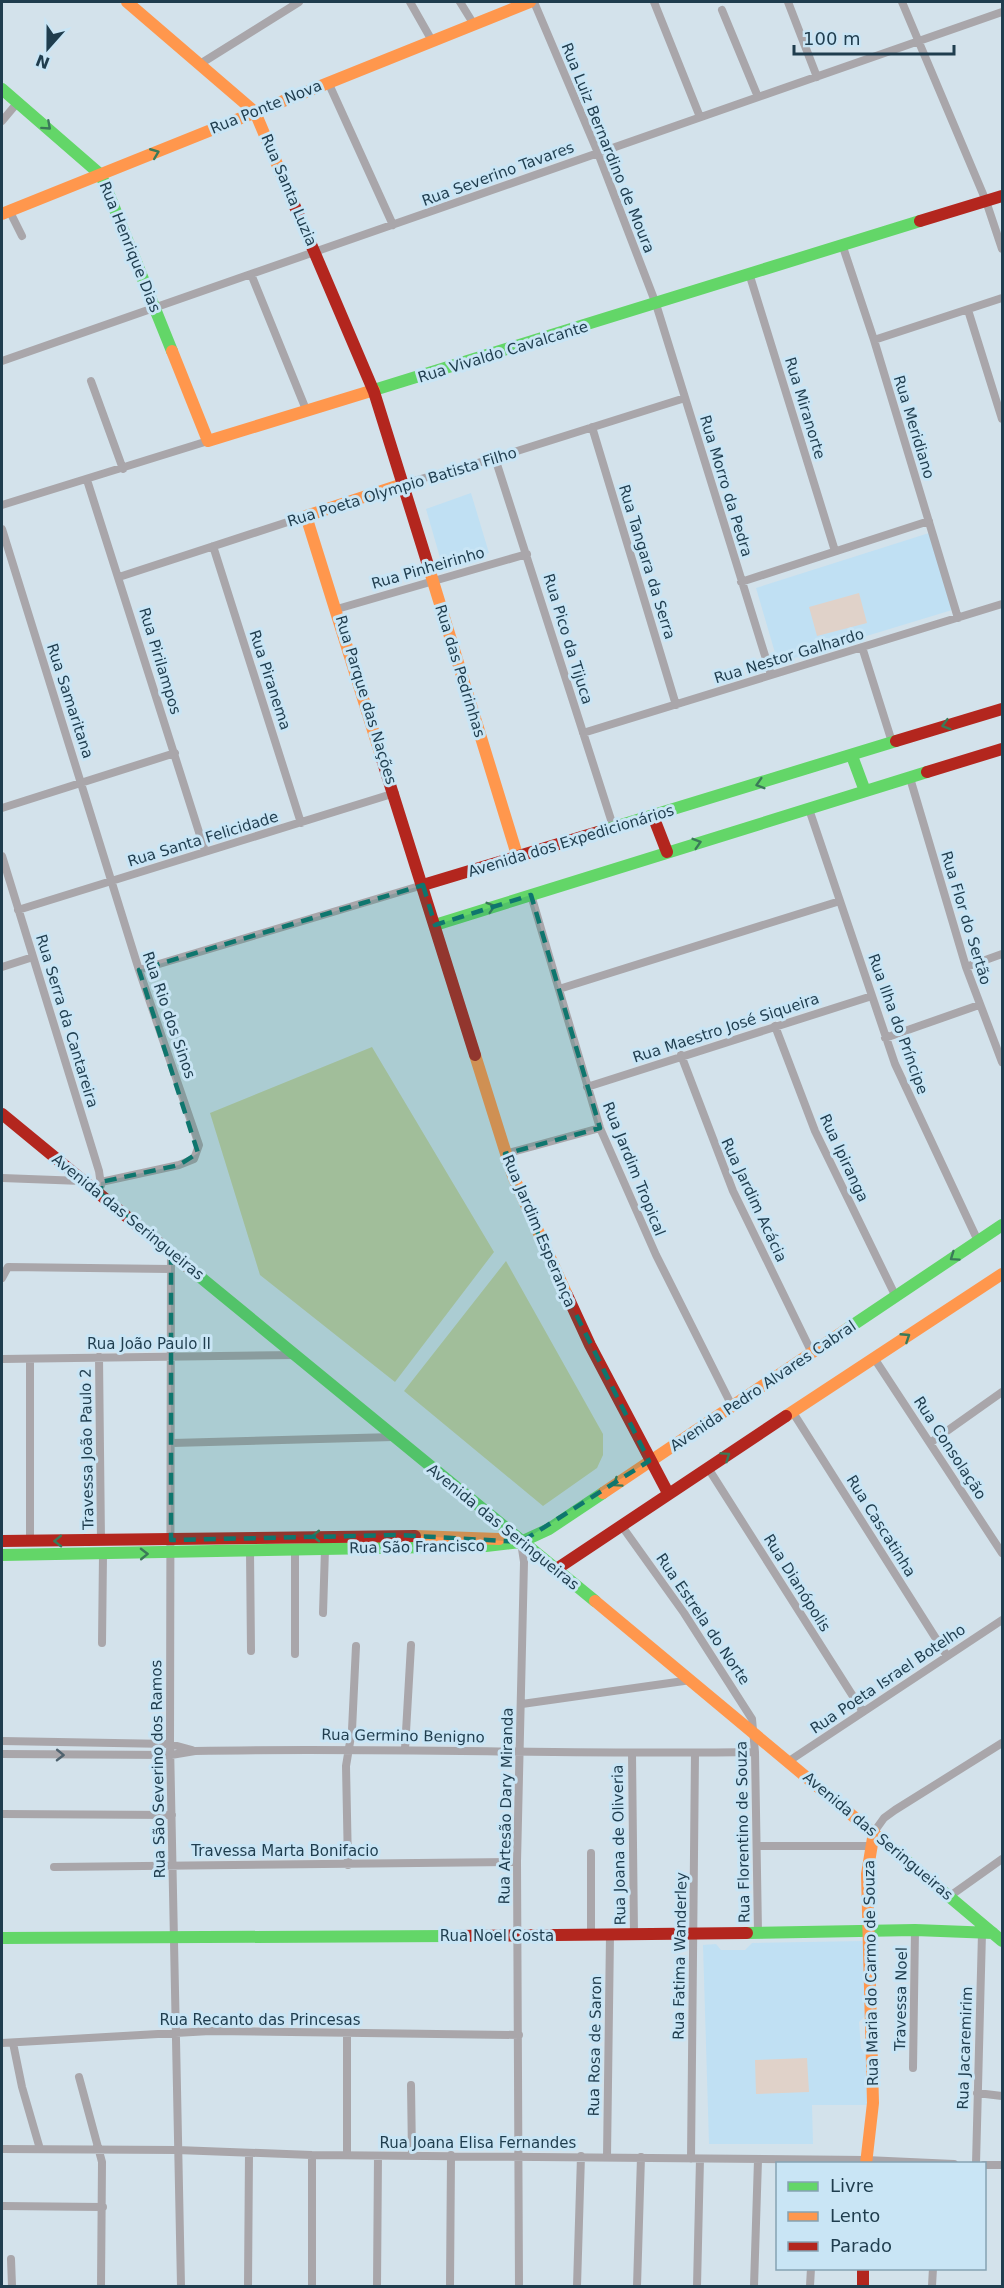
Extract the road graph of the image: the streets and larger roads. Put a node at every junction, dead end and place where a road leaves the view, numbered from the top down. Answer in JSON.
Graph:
{"nodes":[{"id":1,"x":127,"y":2,"type":"edge"},
{"id":2,"x":299,"y":2,"type":"edge"},
{"id":3,"x":410,"y":2,"type":"edge"},
{"id":4,"x":460,"y":2,"type":"edge"},
{"id":5,"x":532,"y":2,"type":"edge"},
{"id":6,"x":654,"y":2,"type":"edge"},
{"id":7,"x":788,"y":2,"type":"edge"},
{"id":8,"x":902,"y":2,"type":"edge"},
{"id":9,"x":722,"y":10,"type":"dead end"},
{"id":10,"x":1002,"y":12,"type":"edge"},
{"id":11,"x":473,"y":23,"type":"junction"},
{"id":12,"x":431,"y":39,"type":"junction"},
{"id":13,"x":917,"y":41,"type":"junction"},
{"id":14,"x":200,"y":64,"type":"junction"},
{"id":15,"x":817,"y":76,"type":"junction"},
{"id":16,"x":328,"y":82,"type":"junction"},
{"id":17,"x":2,"y":89,"type":"edge"},
{"id":18,"x":758,"y":97,"type":"junction"},
{"id":19,"x":18,"y":102,"type":"junction"},
{"id":20,"x":255,"y":112,"type":"junction"},
{"id":21,"x":700,"y":117,"type":"junction"},
{"id":22,"x":2,"y":121,"type":"edge"},
{"id":23,"x":598,"y":153,"type":"junction"},
{"id":24,"x":100,"y":175,"type":"junction"},
{"id":25,"x":1002,"y":195,"type":"edge"},
{"id":26,"x":986,"y":201,"type":"junction"},
{"id":27,"x":5,"y":212,"type":"edge"},
{"id":28,"x":393,"y":225,"type":"junction"},
{"id":29,"x":22,"y":236,"type":"dead end"},
{"id":30,"x":842,"y":244,"type":"junction"},
{"id":31,"x":1002,"y":249,"type":"edge"},
{"id":32,"x":316,"y":253,"type":"junction"},
{"id":33,"x":749,"y":273,"type":"junction"},
{"id":34,"x":251,"y":274,"type":"junction"},
{"id":35,"x":1002,"y":298,"type":"edge"},
{"id":36,"x":656,"y":304,"type":"junction"},
{"id":37,"x":154,"y":308,"type":"junction"},
{"id":38,"x":968,"y":310,"type":"junction"},
{"id":39,"x":874,"y":340,"type":"junction"},
{"id":40,"x":2,"y":361,"type":"edge"},
{"id":41,"x":91,"y":381,"type":"dead end"},
{"id":42,"x":374,"y":392,"type":"junction"},
{"id":43,"x":685,"y":398,"type":"junction"},
{"id":44,"x":307,"y":412,"type":"junction"},
{"id":45,"x":1002,"y":419,"type":"edge"},
{"id":46,"x":591,"y":427,"type":"junction"},
{"id":47,"x":208,"y":441,"type":"junction"},
{"id":48,"x":495,"y":458,"type":"junction"},
{"id":49,"x":123,"y":469,"type":"junction"},
{"id":50,"x":87,"y":480,"type":"junction"},
{"id":51,"x":403,"y":484,"type":"junction"},
{"id":52,"x":2,"y":505,"type":"edge"},
{"id":53,"x":306,"y":516,"type":"junction"},
{"id":54,"x":929,"y":521,"type":"junction"},
{"id":55,"x":2,"y":530,"type":"edge"},
{"id":56,"x":213,"y":546,"type":"junction"},
{"id":57,"x":835,"y":551,"type":"junction"},
{"id":58,"x":527,"y":554,"type":"junction"},
{"id":59,"x":120,"y":577,"type":"junction"},
{"id":60,"x":432,"y":581,"type":"junction"},
{"id":61,"x":741,"y":582,"type":"junction"},
{"id":62,"x":1002,"y":604,"type":"edge"},
{"id":63,"x":337,"y":609,"type":"junction"},
{"id":64,"x":958,"y":618,"type":"junction"},
{"id":65,"x":862,"y":647,"type":"junction"},
{"id":66,"x":771,"y":675,"type":"junction"},
{"id":67,"x":676,"y":705,"type":"junction"},
{"id":68,"x":1002,"y":708,"type":"edge"},
{"id":69,"x":583,"y":733,"type":"junction"},
{"id":70,"x":892,"y":742,"type":"junction"},
{"id":71,"x":1002,"y":749,"type":"edge"},
{"id":72,"x":175,"y":753,"type":"junction"},
{"id":73,"x":852,"y":756,"type":"junction"},
{"id":74,"x":910,"y":778,"type":"junction"},
{"id":75,"x":82,"y":783,"type":"junction"},
{"id":76,"x":864,"y":791,"type":"junction"},
{"id":77,"x":395,"y":793,"type":"junction"},
{"id":78,"x":2,"y":808,"type":"edge"},
{"id":79,"x":809,"y":808,"type":"junction"},
{"id":80,"x":654,"y":816,"type":"junction"},
{"id":81,"x":301,"y":823,"type":"junction"},
{"id":82,"x":614,"y":829,"type":"junction"},
{"id":83,"x":206,"y":851,"type":"junction"},
{"id":84,"x":666,"y":852,"type":"junction"},
{"id":85,"x":2,"y":856,"type":"edge"},
{"id":86,"x":518,"y":858,"type":"junction"},
{"id":87,"x":112,"y":882,"type":"junction"},
{"id":88,"x":423,"y":885,"type":"junction"},
{"id":89,"x":531,"y":895,"type":"junction"},
{"id":90,"x":840,"y":901,"type":"junction"},
{"id":91,"x":18,"y":910,"type":"junction"},
{"id":92,"x":435,"y":925,"type":"junction"},
{"id":93,"x":1002,"y":954,"type":"edge"},
{"id":94,"x":33,"y":957,"type":"junction"},
{"id":95,"x":2,"y":967,"type":"edge"},
{"id":96,"x":966,"y":967,"type":"junction"},
{"id":97,"x":139,"y":970,"type":"junction"},
{"id":98,"x":559,"y":989,"type":"junction"},
{"id":99,"x":872,"y":996,"type":"junction"},
{"id":100,"x":978,"y":1005,"type":"junction"},
{"id":101,"x":776,"y":1026,"type":"junction"},
{"id":102,"x":885,"y":1038,"type":"junction"},
{"id":103,"x":681,"y":1055,"type":"junction"},
{"id":104,"x":1002,"y":1062,"type":"edge"},
{"id":105,"x":587,"y":1087,"type":"junction"},
{"id":106,"x":2,"y":1114,"type":"edge"},
{"id":107,"x":600,"y":1128,"type":"junction"},
{"id":108,"x":505,"y":1154,"type":"junction"},
{"id":109,"x":2,"y":1178,"type":"edge"},
{"id":110,"x":82,"y":1181,"type":"junction"},
{"id":111,"x":101,"y":1188,"type":"junction"},
{"id":112,"x":1002,"y":1225,"type":"edge"},
{"id":113,"x":978,"y":1241,"type":"junction"},
{"id":114,"x":171,"y":1251,"type":"junction"},
{"id":115,"x":170,"y":1269,"type":"junction"},
{"id":116,"x":1002,"y":1274,"type":"edge"},
{"id":117,"x":2,"y":1275,"type":"edge"},
{"id":118,"x":896,"y":1297,"type":"junction"},
{"id":119,"x":812,"y":1353,"type":"junction"},
{"id":120,"x":296,"y":1355,"type":"junction"},
{"id":121,"x":99,"y":1357,"type":"junction"},
{"id":122,"x":171,"y":1358,"type":"junction"},
{"id":123,"x":874,"y":1358,"type":"junction"},
{"id":124,"x":2,"y":1359,"type":"edge"},
{"id":125,"x":30,"y":1359,"type":"junction"},
{"id":126,"x":1002,"y":1392,"type":"edge"},
{"id":127,"x":732,"y":1406,"type":"junction"},
{"id":128,"x":792,"y":1411,"type":"junction"},
{"id":129,"x":394,"y":1437,"type":"junction"},
{"id":130,"x":172,"y":1443,"type":"junction"},
{"id":131,"x":930,"y":1443,"type":"junction"},
{"id":132,"x":650,"y":1461,"type":"junction"},
{"id":133,"x":708,"y":1468,"type":"junction"},
{"id":134,"x":668,"y":1493,"type":"junction"},
{"id":135,"x":621,"y":1525,"type":"junction"},
{"id":136,"x":171,"y":1539,"type":"junction"},
{"id":137,"x":2,"y":1541,"type":"edge"},
{"id":138,"x":30,"y":1541,"type":"junction"},
{"id":139,"x":101,"y":1541,"type":"junction"},
{"id":140,"x":521,"y":1542,"type":"junction"},
{"id":141,"x":325,"y":1549,"type":"junction"},
{"id":142,"x":295,"y":1551,"type":"junction"},
{"id":143,"x":250,"y":1552,"type":"junction"},
{"id":144,"x":1002,"y":1553,"type":"edge"},
{"id":145,"x":171,"y":1554,"type":"junction"},
{"id":146,"x":2,"y":1555,"type":"edge"},
{"id":147,"x":103,"y":1555,"type":"junction"},
{"id":148,"x":555,"y":1570,"type":"junction"},
{"id":149,"x":323,"y":1613,"type":"dead end"},
{"id":150,"x":1002,"y":1620,"type":"edge"},
{"id":151,"x":102,"y":1643,"type":"dead end"},
{"id":152,"x":411,"y":1645,"type":"dead end"},
{"id":153,"x":356,"y":1646,"type":"dead end"},
{"id":154,"x":251,"y":1651,"type":"dead end"},
{"id":155,"x":295,"y":1654,"type":"dead end"},
{"id":156,"x":947,"y":1656,"type":"junction"},
{"id":157,"x":691,"y":1680,"type":"junction"},
{"id":158,"x":522,"y":1704,"type":"junction"},
{"id":159,"x":863,"y":1712,"type":"junction"},
{"id":160,"x":754,"y":1732,"type":"junction"},
{"id":161,"x":2,"y":1741,"type":"edge"},
{"id":162,"x":1002,"y":1743,"type":"edge"},
{"id":163,"x":170,"y":1744,"type":"junction"},
{"id":164,"x":349,"y":1748,"type":"junction"},
{"id":165,"x":405,"y":1749,"type":"junction"},
{"id":166,"x":195,"y":1751,"type":"junction"},
{"id":167,"x":520,"y":1751,"type":"junction"},
{"id":168,"x":755,"y":1752,"type":"junction"},
{"id":169,"x":695,"y":1753,"type":"junction"},
{"id":170,"x":2,"y":1754,"type":"edge"},
{"id":171,"x":171,"y":1755,"type":"junction"},
{"id":172,"x":632,"y":1755,"type":"junction"},
{"id":173,"x":789,"y":1761,"type":"junction"},
{"id":174,"x":2,"y":1814,"type":"edge"},
{"id":175,"x":172,"y":1815,"type":"junction"},
{"id":176,"x":874,"y":1832,"type":"junction"},
{"id":177,"x":757,"y":1846,"type":"junction"},
{"id":178,"x":871,"y":1846,"type":"junction"},
{"id":179,"x":591,"y":1853,"type":"dead end"},
{"id":180,"x":1002,"y":1859,"type":"edge"},
{"id":181,"x":516,"y":1862,"type":"junction"},
{"id":182,"x":348,"y":1864,"type":"junction"},
{"id":183,"x":172,"y":1865,"type":"junction"},
{"id":184,"x":54,"y":1867,"type":"dead end"},
{"id":185,"x":950,"y":1896,"type":"junction"},
{"id":186,"x":915,"y":1930,"type":"junction"},
{"id":187,"x":870,"y":1931,"type":"junction"},
{"id":188,"x":758,"y":1932,"type":"junction"},
{"id":189,"x":694,"y":1934,"type":"junction"},
{"id":190,"x":591,"y":1935,"type":"junction"},
{"id":191,"x":610,"y":1935,"type":"junction"},
{"id":192,"x":634,"y":1935,"type":"junction"},
{"id":193,"x":517,"y":1936,"type":"junction"},
{"id":194,"x":992,"y":1936,"type":"edge"},
{"id":195,"x":2,"y":1938,"type":"edge"},
{"id":196,"x":175,"y":1938,"type":"junction"},
{"id":197,"x":177,"y":2032,"type":"junction"},
{"id":198,"x":347,"y":2033,"type":"junction"},
{"id":199,"x":519,"y":2035,"type":"junction"},
{"id":200,"x":2,"y":2043,"type":"edge"},
{"id":201,"x":13,"y":2043,"type":"junction"},
{"id":202,"x":913,"y":2068,"type":"dead end"},
{"id":203,"x":79,"y":2077,"type":"dead end"},
{"id":204,"x":411,"y":2085,"type":"dead end"},
{"id":205,"x":977,"y":2093,"type":"junction"},
{"id":206,"x":1002,"y":2096,"type":"edge"},
{"id":207,"x":2,"y":2149,"type":"edge"},
{"id":208,"x":40,"y":2149,"type":"junction"},
{"id":209,"x":177,"y":2150,"type":"junction"},
{"id":210,"x":100,"y":2151,"type":"junction"},
{"id":211,"x":249,"y":2153,"type":"junction"},
{"id":212,"x":312,"y":2155,"type":"junction"},
{"id":213,"x":347,"y":2155,"type":"junction"},
{"id":214,"x":412,"y":2155,"type":"junction"},
{"id":215,"x":451,"y":2155,"type":"junction"},
{"id":216,"x":378,"y":2156,"type":"junction"},
{"id":217,"x":581,"y":2156,"type":"junction"},
{"id":218,"x":518,"y":2157,"type":"junction"},
{"id":219,"x":607,"y":2157,"type":"junction"},
{"id":220,"x":640,"y":2157,"type":"junction"},
{"id":221,"x":695,"y":2159,"type":"junction"},
{"id":222,"x":758,"y":2160,"type":"junction"},
{"id":223,"x":815,"y":2162,"type":"edge"},
{"id":224,"x":866,"y":2162,"type":"edge"},
{"id":225,"x":976,"y":2162,"type":"edge"},
{"id":226,"x":986,"y":2165,"type":"edge"},
{"id":227,"x":1002,"y":2165,"type":"edge"},
{"id":228,"x":2,"y":2206,"type":"edge"},
{"id":229,"x":103,"y":2207,"type":"junction"},
{"id":230,"x":11,"y":2259,"type":"dead end"},
{"id":231,"x":811,"y":2270,"type":"edge"},
{"id":232,"x":863,"y":2270,"type":"edge"},
{"id":233,"x":933,"y":2270,"type":"edge"},
{"id":234,"x":12,"y":2286,"type":"edge"},
{"id":235,"x":101,"y":2286,"type":"edge"},
{"id":236,"x":181,"y":2286,"type":"edge"},
{"id":237,"x":248,"y":2286,"type":"edge"},
{"id":238,"x":312,"y":2286,"type":"edge"},
{"id":239,"x":377,"y":2286,"type":"edge"},
{"id":240,"x":450,"y":2286,"type":"edge"},
{"id":241,"x":519,"y":2286,"type":"edge"},
{"id":242,"x":577,"y":2286,"type":"edge"},
{"id":243,"x":637,"y":2286,"type":"edge"},
{"id":244,"x":697,"y":2286,"type":"edge"},
{"id":245,"x":754,"y":2286,"type":"edge"},
{"id":246,"x":810,"y":2286,"type":"edge"},
{"id":247,"x":863,"y":2286,"type":"edge"},
{"id":248,"x":932,"y":2286,"type":"edge"}],
"edges":[{"from":1,"to":14,"type":"street","name":"Rua Santa Luzia"},
{"from":2,"to":14,"type":"street"},
{"from":3,"to":12,"type":"street"},
{"from":4,"to":11,"type":"street"},
{"from":5,"to":11,"type":"street","name":"Rua Ponte Nova"},
{"from":5,"to":23,"type":"street","name":"Rua Luiz Bernardino de Moura"},
{"from":6,"to":21,"type":"street"},
{"from":7,"to":15,"type":"street"},
{"from":8,"to":13,"type":"street"},
{"from":9,"to":18,"type":"street"},
{"from":10,"to":13,"type":"street","name":"Rua Severino Tavares"},
{"from":11,"to":12,"type":"street","name":"Rua Ponte Nova"},
{"from":12,"to":16,"type":"street","name":"Rua Ponte Nova"},
{"from":13,"to":15,"type":"street","name":"Rua Severino Tavares"},
{"from":13,"to":26,"type":"street"},
{"from":14,"to":20,"type":"street","name":"Rua Santa Luzia"},
{"from":15,"to":18,"type":"street","name":"Rua Severino Tavares"},
{"from":16,"to":20,"type":"street","name":"Rua Ponte Nova"},
{"from":16,"to":28,"type":"street"},
{"from":17,"to":19,"type":"street","name":"Rua Henrique Dias"},
{"from":18,"to":21,"type":"street","name":"Rua Severino Tavares"},
{"from":19,"to":22,"type":"street"},
{"from":19,"to":24,"type":"street","name":"Rua Henrique Dias","one_way":true},
{"from":24,"to":20,"type":"street","name":"Rua Ponte Nova","one_way":true},
{"from":20,"to":32,"type":"street","name":"Rua Santa Luzia"},
{"from":21,"to":23,"type":"street","name":"Rua Severino Tavares"},
{"from":23,"to":28,"type":"street","name":"Rua Severino Tavares"},
{"from":23,"to":36,"type":"street","name":"Rua Luiz Bernardino de Moura"},
{"from":24,"to":27,"type":"street","name":"Rua Ponte Nova"},
{"from":24,"to":37,"type":"street","name":"Rua Henrique Dias"},
{"from":25,"to":26,"type":"street","name":"Rua Vivaldo Cavalcante"},
{"from":26,"to":30,"type":"street","name":"Rua Vivaldo Cavalcante"},
{"from":26,"to":31,"type":"street"},
{"from":27,"to":29,"type":"street"},
{"from":28,"to":32,"type":"street","name":"Rua Severino Tavares"},
{"from":30,"to":33,"type":"street","name":"Rua Vivaldo Cavalcante"},
{"from":30,"to":39,"type":"street","name":"Rua Meridiano"},
{"from":32,"to":34,"type":"street","name":"Rua Severino Tavares"},
{"from":32,"to":42,"type":"street","name":"Rua Santa Luzia"},
{"from":33,"to":36,"type":"street","name":"Rua Vivaldo Cavalcante"},
{"from":33,"to":57,"type":"street","name":"Rua Miranorte"},
{"from":34,"to":37,"type":"street","name":"Rua Severino Tavares"},
{"from":34,"to":44,"type":"street"},
{"from":35,"to":38,"type":"street"},
{"from":36,"to":42,"type":"street","name":"Rua Vivaldo Cavalcante"},
{"from":36,"to":43,"type":"street","name":"Rua Morro da Pedra"},
{"from":37,"to":40,"type":"street","name":"Rua Severino Tavares"},
{"from":37,"to":47,"type":"street","name":"Rua Henrique Dias"},
{"from":38,"to":39,"type":"street"},
{"from":38,"to":45,"type":"street"},
{"from":39,"to":54,"type":"street","name":"Rua Meridiano"},
{"from":41,"to":49,"type":"street"},
{"from":42,"to":44,"type":"street","name":"Rua Vivaldo Cavalcante"},
{"from":42,"to":51,"type":"street","name":"Rua Santa Luzia"},
{"from":43,"to":46,"type":"street","name":"Rua Poeta Olympio Batista Filho"},
{"from":43,"to":61,"type":"street","name":"Rua Morro da Pedra"},
{"from":44,"to":47,"type":"street","name":"Rua Vivaldo Cavalcante"},
{"from":46,"to":48,"type":"street","name":"Rua Poeta Olympio Batista Filho"},
{"from":46,"to":67,"type":"street","name":"Rua Tangara da Serra"},
{"from":47,"to":49,"type":"street","name":"Rua Vivaldo Cavalcante"},
{"from":48,"to":51,"type":"street","name":"Rua Poeta Olympio Batista Filho"},
{"from":48,"to":58,"type":"street","name":"Rua Pico da Tijuca"},
{"from":49,"to":50,"type":"street","name":"Rua Vivaldo Cavalcante"},
{"from":50,"to":52,"type":"street","name":"Rua Vivaldo Cavalcante"},
{"from":50,"to":59,"type":"street","name":"Rua Pirilampos"},
{"from":51,"to":53,"type":"street","name":"Rua Poeta Olympio Batista Filho"},
{"from":51,"to":60,"type":"street","name":"Rua das Pedrinhas"},
{"from":53,"to":56,"type":"street","name":"Rua Poeta Olympio Batista Filho"},
{"from":53,"to":63,"type":"street","name":"Rua Parque das Nações"},
{"from":54,"to":57,"type":"street"},
{"from":54,"to":64,"type":"street","name":"Rua Meridiano"},
{"from":55,"to":75,"type":"street","name":"Rua Samaritana"},
{"from":56,"to":59,"type":"street","name":"Rua Poeta Olympio Batista Filho"},
{"from":56,"to":81,"type":"street","name":"Rua Piranema"},
{"from":57,"to":61,"type":"street"},
{"from":58,"to":60,"type":"street","name":"Rua Pinheirinho"},
{"from":58,"to":69,"type":"street","name":"Rua Pico da Tijuca"},
{"from":59,"to":72,"type":"street","name":"Rua Pirilampos"},
{"from":60,"to":63,"type":"street","name":"Rua Pinheirinho"},
{"from":60,"to":86,"type":"street","name":"Rua das Pedrinhas"},
{"from":61,"to":66,"type":"street","name":"Rua Morro da Pedra"},
{"from":62,"to":64,"type":"street","name":"Rua Nestor Galhardo"},
{"from":63,"to":77,"type":"street","name":"Rua Parque das Nações"},
{"from":64,"to":65,"type":"street","name":"Rua Nestor Galhardo"},
{"from":65,"to":66,"type":"street","name":"Rua Nestor Galhardo"},
{"from":65,"to":70,"type":"street"},
{"from":66,"to":67,"type":"street","name":"Rua Nestor Galhardo"},
{"from":67,"to":69,"type":"street","name":"Rua Nestor Galhardo"},
{"from":68,"to":70,"type":"street","name":"Avenida dos Expedicionários","one_way":true},
{"from":69,"to":82,"type":"street","name":"Rua Pico da Tijuca"},
{"from":70,"to":73,"type":"street","name":"Avenida dos Expedicionários"},
{"from":71,"to":74,"type":"street"},
{"from":72,"to":75,"type":"street"},
{"from":72,"to":83,"type":"street","name":"Rua Pirilampos"},
{"from":73,"to":76,"type":"street"},
{"from":73,"to":80,"type":"street","name":"Avenida dos Expedicionários","one_way":true},
{"from":74,"to":76,"type":"street"},
{"from":74,"to":96,"type":"street","name":"Rua Flor do Sertão"},
{"from":75,"to":78,"type":"street"},
{"from":75,"to":87,"type":"street","name":"Rua Samaritana"},
{"from":76,"to":79,"type":"street"},
{"from":77,"to":81,"type":"street","name":"Rua Santa Felicidade"},
{"from":77,"to":88,"type":"street","name":"Rua Parque das Nações"},
{"from":84,"to":79,"type":"street","one_way":true},
{"from":79,"to":90,"type":"street","name":"Rua Ilha do Príncipe"},
{"from":80,"to":82,"type":"street","name":"Avenida dos Expedicionários"},
{"from":80,"to":84,"type":"street"},
{"from":81,"to":83,"type":"street","name":"Rua Santa Felicidade"},
{"from":82,"to":86,"type":"street","name":"Avenida dos Expedicionários"},
{"from":83,"to":87,"type":"street","name":"Rua Santa Felicidade"},
{"from":84,"to":89,"type":"street"},
{"from":85,"to":91,"type":"street","name":"Rua Serra da Cantareira"},
{"from":86,"to":88,"type":"street","name":"Avenida dos Expedicionários"},
{"from":87,"to":91,"type":"street","name":"Rua Santa Felicidade"},
{"from":87,"to":97,"type":"street","name":"Rua Rio dos Sinos"},
{"from":88,"to":92,"type":"street","name":"Rua Jardim Esperança"},
{"from":88,"to":97,"type":"street","name":"Avenida dos Expedicionários"},
{"from":92,"to":89,"type":"street","one_way":true},
{"from":89,"to":98,"type":"street","name":"Rua Jardim Tropical"},
{"from":90,"to":98,"type":"street"},
{"from":90,"to":99,"type":"street","name":"Rua Ilha do Príncipe"},
{"from":91,"to":94,"type":"street","name":"Rua Serra da Cantareira"},
{"from":92,"to":108,"type":"street","name":"Rua Jardim Esperança"},
{"from":93,"to":96,"type":"street"},
{"from":94,"to":95,"type":"street"},
{"from":94,"to":111,"type":"street","name":"Rua Serra da Cantareira"},
{"from":96,"to":100,"type":"street","name":"Rua Flor do Sertão"},
{"from":97,"to":111,"type":"street","name":"Rua Rio dos Sinos"},
{"from":98,"to":105,"type":"street","name":"Rua Jardim Tropical"},
{"from":99,"to":101,"type":"street","name":"Rua Maestro José Siqueira"},
{"from":99,"to":102,"type":"street","name":"Rua Ilha do Príncipe"},
{"from":100,"to":102,"type":"street"},
{"from":100,"to":104,"type":"street","name":"Rua Flor do Sertão"},
{"from":101,"to":103,"type":"street","name":"Rua Maestro José Siqueira"},
{"from":101,"to":118,"type":"street","name":"Rua Ipiranga"},
{"from":102,"to":113,"type":"street","name":"Rua Ilha do Príncipe"},
{"from":103,"to":105,"type":"street","name":"Rua Maestro José Siqueira"},
{"from":103,"to":119,"type":"street","name":"Rua Jardim Acácia"},
{"from":105,"to":107,"type":"street","name":"Rua Jardim Tropical"},
{"from":106,"to":110,"type":"street","name":"Avenida das Seringueiras"},
{"from":107,"to":108,"type":"street"},
{"from":107,"to":127,"type":"street","name":"Rua Jardim Tropical"},
{"from":108,"to":132,"type":"street","name":"Rua Jardim Esperança"},
{"from":109,"to":110,"type":"street"},
{"from":110,"to":111,"type":"street","name":"Avenida das Seringueiras"},
{"from":111,"to":114,"type":"street","name":"Avenida das Seringueiras"},
{"from":112,"to":113,"type":"street","name":"Avenida Pedro Alvares Cabral"},
{"from":113,"to":118,"type":"street","name":"Avenida Pedro Alvares Cabral","one_way":true},
{"from":114,"to":115,"type":"street","name":"Rua São Severino dos Ramos"},
{"from":114,"to":120,"type":"street","name":"Avenida das Seringueiras"},
{"from":115,"to":117,"type":"street"},
{"from":115,"to":122,"type":"street","name":"Rua São Severino dos Ramos"},
{"from":123,"to":116,"type":"street","one_way":true},
{"from":118,"to":119,"type":"street","name":"Avenida Pedro Alvares Cabral"},
{"from":119,"to":127,"type":"street","name":"Avenida Pedro Alvares Cabral"},
{"from":120,"to":122,"type":"street","name":"Rua João Paulo II"},
{"from":120,"to":129,"type":"street","name":"Avenida das Seringueiras"},
{"from":121,"to":122,"type":"street","name":"Rua João Paulo II"},
{"from":121,"to":125,"type":"street","name":"Rua João Paulo II"},
{"from":121,"to":139,"type":"street","name":"Travessa João Paulo 2"},
{"from":122,"to":130,"type":"street","name":"Rua São Severino dos Ramos"},
{"from":123,"to":128,"type":"street"},
{"from":123,"to":131,"type":"street","name":"Rua Consolação"},
{"from":124,"to":125,"type":"street","name":"Rua João Paulo II"},
{"from":125,"to":138,"type":"street"},
{"from":126,"to":131,"type":"street"},
{"from":127,"to":132,"type":"street","name":"Avenida Pedro Alvares Cabral"},
{"from":133,"to":128,"type":"street","one_way":true},
{"from":128,"to":156,"type":"street","name":"Rua Cascatinha"},
{"from":129,"to":130,"type":"street"},
{"from":129,"to":140,"type":"street","name":"Avenida das Seringueiras"},
{"from":130,"to":136,"type":"street","name":"Rua São Severino dos Ramos"},
{"from":131,"to":144,"type":"street","name":"Rua Consolação"},
{"from":132,"to":134,"type":"street","name":"Rua Jardim Esperança"},
{"from":132,"to":140,"type":"street","name":"Avenida Pedro Alvares Cabral","one_way":true},
{"from":133,"to":134,"type":"street"},
{"from":133,"to":159,"type":"street","name":"Rua Dianópolis"},
{"from":134,"to":135,"type":"street"},
{"from":135,"to":148,"type":"street"},
{"from":135,"to":160,"type":"street","name":"Rua Estrela do Norte"},
{"from":136,"to":139,"type":"street","name":"Rua São Francisco"},
{"from":140,"to":136,"type":"street","name":"Rua São Francisco","one_way":true},
{"from":136,"to":145,"type":"street","name":"Rua São Severino dos Ramos"},
{"from":137,"to":138,"type":"street","name":"Rua São Francisco"},
{"from":139,"to":138,"type":"street","name":"Rua São Francisco","one_way":true},
{"from":140,"to":141,"type":"street","name":"Rua São Francisco"},
{"from":140,"to":148,"type":"street","name":"Avenida das Seringueiras"},
{"from":140,"to":158,"type":"street","name":"Rua Artesão Dary Miranda"},
{"from":141,"to":142,"type":"street","name":"Rua São Francisco"},
{"from":141,"to":149,"type":"street"},
{"from":142,"to":143,"type":"street","name":"Rua São Francisco"},
{"from":142,"to":155,"type":"street"},
{"from":143,"to":145,"type":"street","name":"Rua São Francisco"},
{"from":143,"to":154,"type":"street"},
{"from":147,"to":145,"type":"street","name":"Rua São Francisco","one_way":true},
{"from":145,"to":163,"type":"street","name":"Rua São Severino dos Ramos"},
{"from":146,"to":147,"type":"street","name":"Rua São Francisco"},
{"from":147,"to":151,"type":"street"},
{"from":148,"to":157,"type":"street","name":"Avenida das Seringueiras"},
{"from":150,"to":156,"type":"street","name":"Rua Poeta Israel Botelho"},
{"from":152,"to":165,"type":"street"},
{"from":153,"to":164,"type":"street"},
{"from":156,"to":159,"type":"street","name":"Rua Poeta Israel Botelho"},
{"from":157,"to":158,"type":"street"},
{"from":157,"to":160,"type":"street","name":"Avenida das Seringueiras"},
{"from":158,"to":167,"type":"street","name":"Rua Artesão Dary Miranda"},
{"from":159,"to":173,"type":"street","name":"Rua Poeta Israel Botelho"},
{"from":160,"to":168,"type":"street","name":"Rua Florentino de Souza"},
{"from":160,"to":173,"type":"street","name":"Avenida das Seringueiras"},
{"from":161,"to":163,"type":"street","name":"Rua Germino Benigno"},
{"from":162,"to":176,"type":"street"},
{"from":163,"to":166,"type":"street","name":"Rua Germino Benigno"},
{"from":163,"to":171,"type":"street","name":"Rua São Severino dos Ramos"},
{"from":164,"to":165,"type":"street","name":"Rua Germino Benigno"},
{"from":164,"to":166,"type":"street","name":"Rua Germino Benigno"},
{"from":164,"to":182,"type":"street"},
{"from":165,"to":167,"type":"street","name":"Rua Germino Benigno"},
{"from":166,"to":171,"type":"street","name":"Rua Germino Benigno"},
{"from":167,"to":172,"type":"street","name":"Rua Germino Benigno"},
{"from":167,"to":181,"type":"street","name":"Rua Artesão Dary Miranda"},
{"from":168,"to":169,"type":"street","name":"Rua Germino Benigno"},
{"from":168,"to":177,"type":"street","name":"Rua Florentino de Souza"},
{"from":169,"to":172,"type":"street","name":"Rua Germino Benigno"},
{"from":169,"to":189,"type":"street","name":"Rua Fatima Wanderley"},
{"from":170,"to":171,"type":"street","name":"Rua Germino Benigno","one_way":true},
{"from":171,"to":175,"type":"street","name":"Rua São Severino dos Ramos"},
{"from":172,"to":192,"type":"street","name":"Rua Joana de Oliveria"},
{"from":173,"to":176,"type":"street","name":"Avenida das Seringueiras"},
{"from":174,"to":175,"type":"street"},
{"from":175,"to":183,"type":"street","name":"Rua São Severino dos Ramos"},
{"from":176,"to":178,"type":"street","name":"Rua Maria do Carmo de Souza"},
{"from":176,"to":185,"type":"street","name":"Avenida das Seringueiras"},
{"from":177,"to":178,"type":"street"},
{"from":177,"to":188,"type":"street","name":"Rua Florentino de Souza"},
{"from":178,"to":187,"type":"street","name":"Rua Maria do Carmo de Souza"},
{"from":179,"to":190,"type":"street"},
{"from":180,"to":185,"type":"street"},
{"from":181,"to":182,"type":"street","name":"Travessa Marta Bonifacio"},
{"from":181,"to":193,"type":"street","name":"Rua Artesão Dary Miranda"},
{"from":182,"to":183,"type":"street","name":"Travessa Marta Bonifacio"},
{"from":183,"to":184,"type":"street","name":"Travessa Marta Bonifacio"},
{"from":183,"to":196,"type":"street","name":"Rua São Severino dos Ramos"},
{"from":185,"to":194,"type":"street","name":"Avenida das Seringueiras"},
{"from":186,"to":187,"type":"street","name":"Rua Noel Costa"},
{"from":186,"to":194,"type":"street","name":"Rua Noel Costa"},
{"from":186,"to":202,"type":"street","name":"Travessa Noel"},
{"from":187,"to":188,"type":"street","name":"Rua Noel Costa"},
{"from":187,"to":224,"type":"street","name":"Rua Maria do Carmo de Souza"},
{"from":188,"to":189,"type":"street","name":"Rua Noel Costa"},
{"from":189,"to":192,"type":"street","name":"Rua Noel Costa"},
{"from":189,"to":221,"type":"street","name":"Rua Fatima Wanderley"},
{"from":190,"to":191,"type":"street","name":"Rua Noel Costa"},
{"from":190,"to":193,"type":"street","name":"Rua Noel Costa"},
{"from":191,"to":192,"type":"street","name":"Rua Noel Costa"},
{"from":191,"to":219,"type":"street","name":"Rua Rosa de Saron"},
{"from":193,"to":196,"type":"street","name":"Rua Noel Costa"},
{"from":193,"to":199,"type":"street","name":"Rua Artesão Dary Miranda"},
{"from":194,"to":205,"type":"street","name":"Rua Jacaremirim"},
{"from":195,"to":196,"type":"street","name":"Rua Noel Costa"},
{"from":196,"to":197,"type":"street","name":"Rua São Severino dos Ramos"},
{"from":197,"to":198,"type":"street","name":"Rua Recanto das Princesas"},
{"from":197,"to":201,"type":"street","name":"Rua Recanto das Princesas"},
{"from":197,"to":209,"type":"street","name":"Rua São Severino dos Ramos"},
{"from":198,"to":199,"type":"street","name":"Rua Recanto das Princesas"},
{"from":198,"to":213,"type":"street"},
{"from":199,"to":218,"type":"street","name":"Rua Artesão Dary Miranda"},
{"from":200,"to":201,"type":"street","name":"Rua Recanto das Princesas"},
{"from":201,"to":208,"type":"street"},
{"from":203,"to":210,"type":"street"},
{"from":204,"to":214,"type":"street"},
{"from":205,"to":206,"type":"street"},
{"from":205,"to":225,"type":"street","name":"Rua Jacaremirim"},
{"from":207,"to":208,"type":"street","name":"Rua Joana Elisa Fernandes"},
{"from":208,"to":210,"type":"street","name":"Rua Joana Elisa Fernandes"},
{"from":209,"to":210,"type":"street","name":"Rua Joana Elisa Fernandes"},
{"from":209,"to":211,"type":"street","name":"Rua Joana Elisa Fernandes"},
{"from":209,"to":236,"type":"street","name":"Rua São Severino dos Ramos"},
{"from":210,"to":229,"type":"street"},
{"from":211,"to":212,"type":"street","name":"Rua Joana Elisa Fernandes"},
{"from":211,"to":237,"type":"street"},
{"from":212,"to":213,"type":"street","name":"Rua Joana Elisa Fernandes"},
{"from":212,"to":238,"type":"street"},
{"from":213,"to":216,"type":"street","name":"Rua Joana Elisa Fernandes"},
{"from":214,"to":215,"type":"street","name":"Rua Joana Elisa Fernandes"},
{"from":214,"to":216,"type":"street","name":"Rua Joana Elisa Fernandes"},
{"from":215,"to":218,"type":"street","name":"Rua Joana Elisa Fernandes"},
{"from":215,"to":240,"type":"street"},
{"from":216,"to":239,"type":"street"},
{"from":217,"to":218,"type":"street","name":"Rua Joana Elisa Fernandes"},
{"from":217,"to":219,"type":"street","name":"Rua Joana Elisa Fernandes"},
{"from":217,"to":242,"type":"street"},
{"from":218,"to":241,"type":"street","name":"Rua Artesão Dary Miranda"},
{"from":219,"to":220,"type":"street","name":"Rua Joana Elisa Fernandes"},
{"from":220,"to":221,"type":"street","name":"Rua Joana Elisa Fernandes"},
{"from":220,"to":243,"type":"street"},
{"from":221,"to":222,"type":"street","name":"Rua Joana Elisa Fernandes"},
{"from":221,"to":244,"type":"street","name":"Rua Fatima Wanderley"},
{"from":222,"to":223,"type":"street","name":"Rua Joana Elisa Fernandes"},
{"from":222,"to":245,"type":"street"},
{"from":223,"to":224,"type":"street","name":"Rua Joana Elisa Fernandes"},
{"from":226,"to":227,"type":"street"},
{"from":228,"to":229,"type":"street"},
{"from":229,"to":235,"type":"street"},
{"from":230,"to":234,"type":"street"},
{"from":231,"to":246,"type":"street"},
{"from":232,"to":247,"type":"street"},
{"from":233,"to":248,"type":"street"}]}
